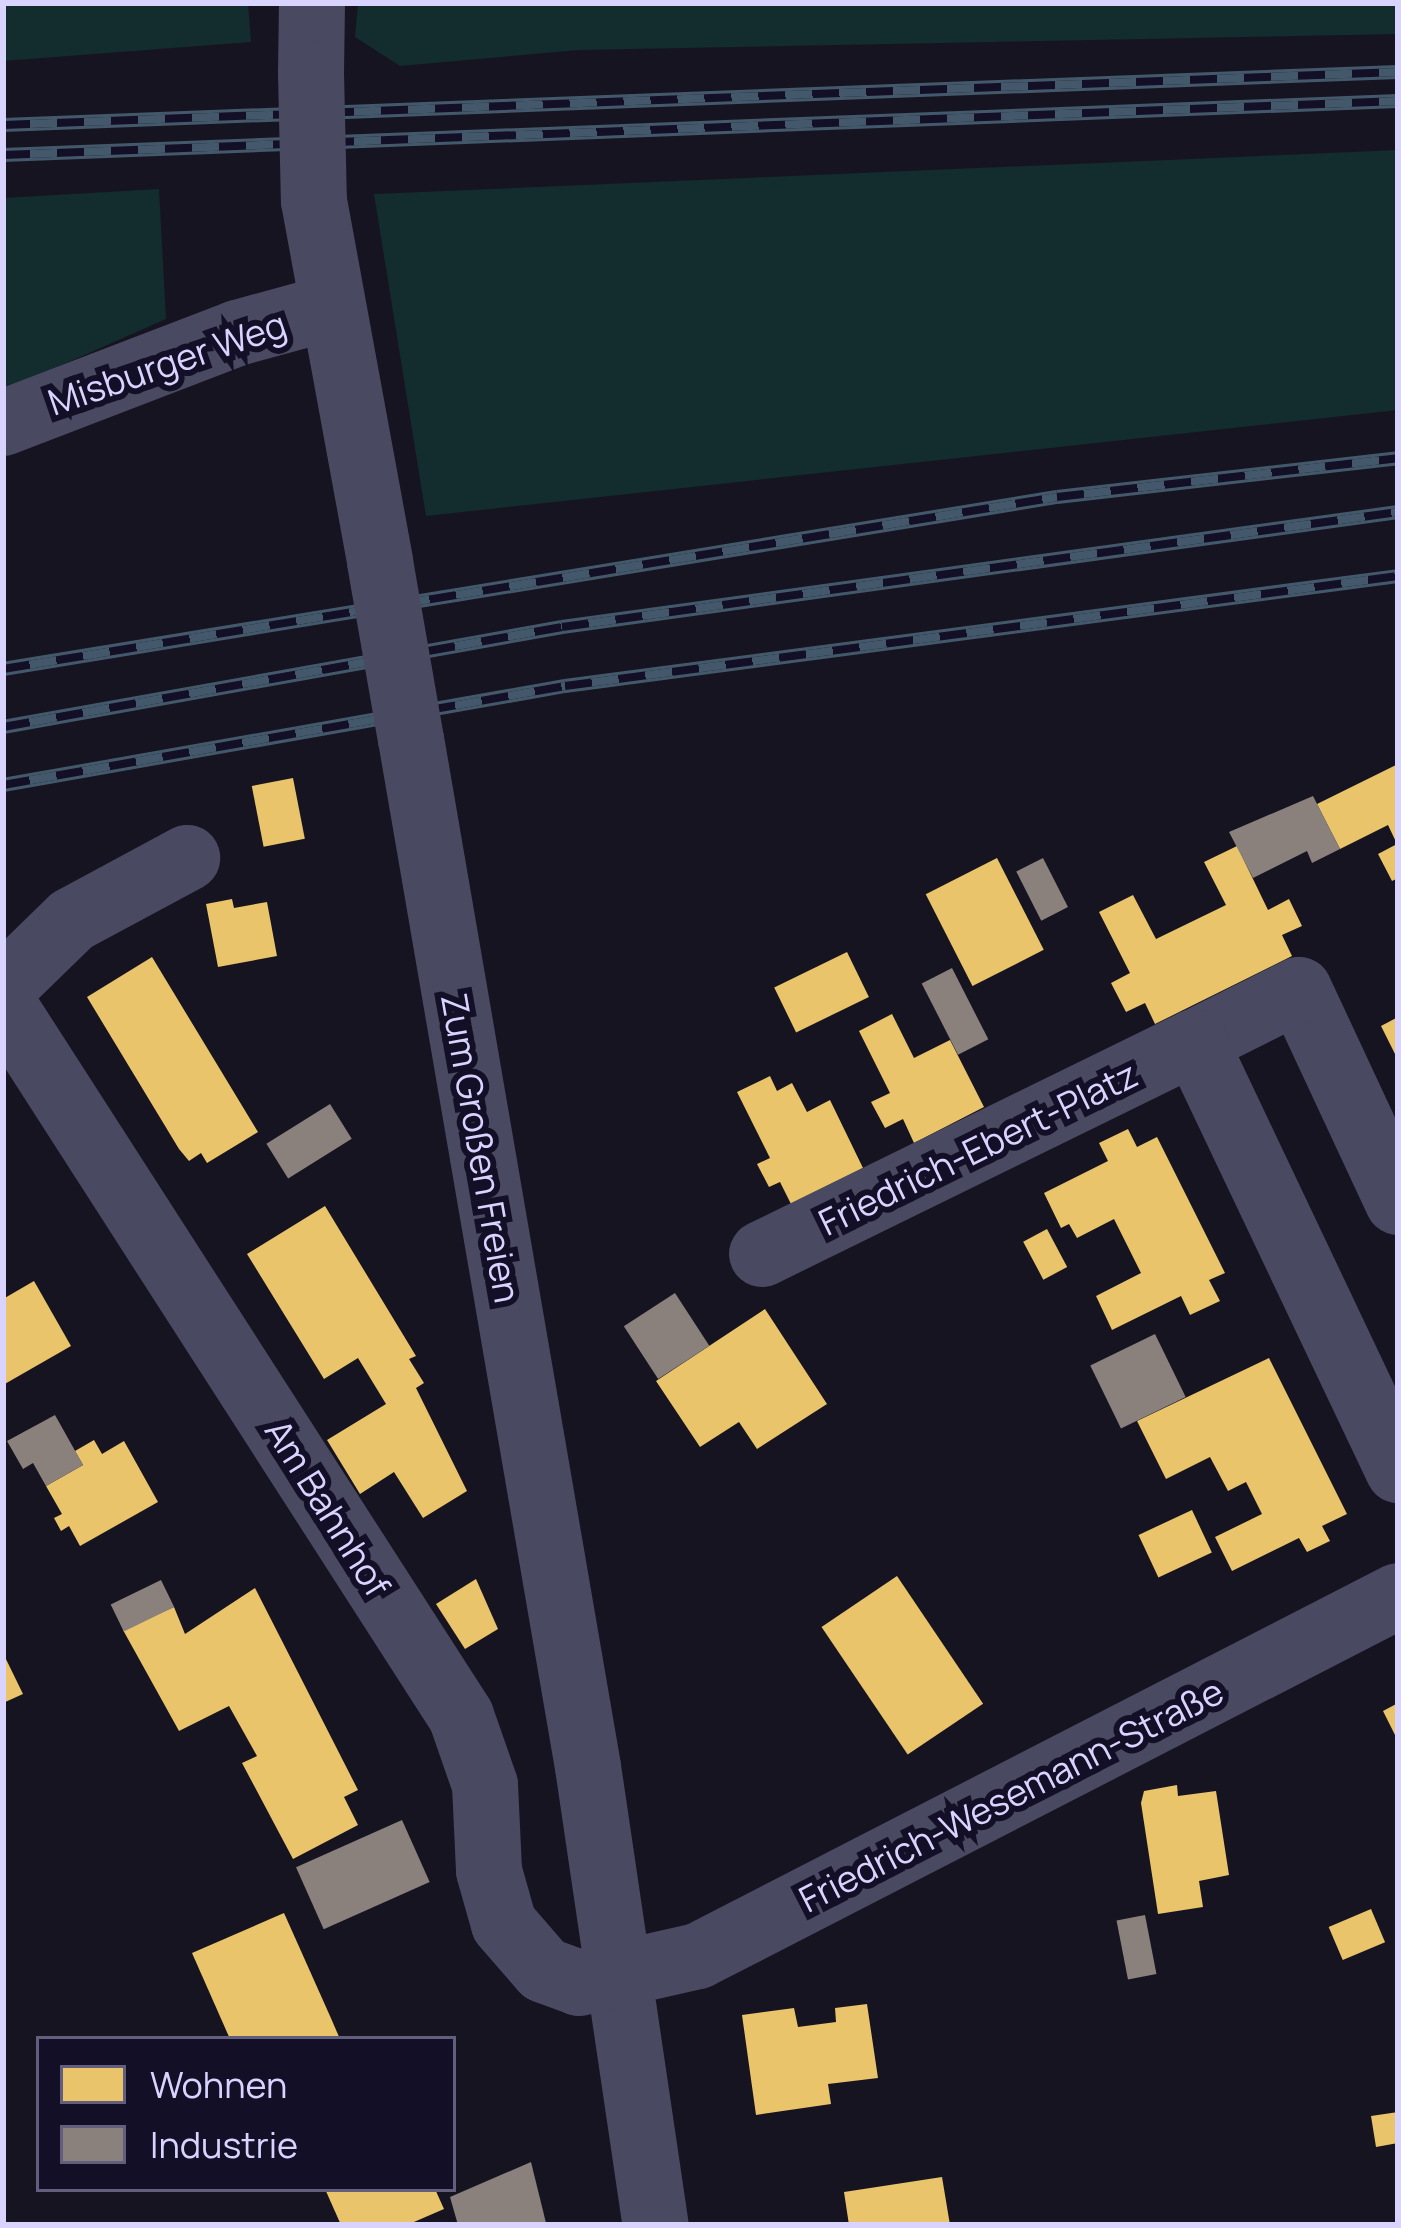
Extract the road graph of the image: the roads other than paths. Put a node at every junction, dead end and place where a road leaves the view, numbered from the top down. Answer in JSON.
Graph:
{"nodes":[{"id":1,"x":312,"y":3,"type":"edge"},
{"id":2,"x":332,"y":307,"type":"junction"},
{"id":3,"x":3,"y":422,"type":"edge"},
{"id":4,"x":188,"y":858,"type":"dead end"},
{"id":5,"x":3,"y":987,"type":"edge"},
{"id":6,"x":3,"y":1004,"type":"edge"},
{"id":7,"x":1196,"y":1042,"type":"junction"},
{"id":8,"x":1398,"y":1202,"type":"edge"},
{"id":9,"x":762,"y":1253,"type":"dead end"},
{"id":10,"x":1398,"y":1470,"type":"edge"},
{"id":11,"x":1398,"y":1596,"type":"edge"},
{"id":12,"x":617,"y":1977,"type":"junction"},
{"id":13,"x":656,"y":2225,"type":"edge"}],
"edges":[{"from":1,"to":2,"type":"street","name":"Zum Großen Freien","bridge":true},
{"from":2,"to":3,"type":"street","name":"Misburger Weg"},
{"from":2,"to":12,"type":"street","name":"Zum Großen Freien","bridge":true},
{"from":4,"to":5,"type":"street"},
{"from":6,"to":12,"type":"street","name":"Am Bahnhof"},
{"from":7,"to":8,"type":"street","name":"Friedrich-Ebert-Platz"},
{"from":7,"to":9,"type":"street","name":"Friedrich-Ebert-Platz"},
{"from":7,"to":10,"type":"street"},
{"from":11,"to":12,"type":"street","name":"Friedrich-Wesemann-Straße"},
{"from":12,"to":13,"type":"street","name":"Zum Großen Freien"}]}
